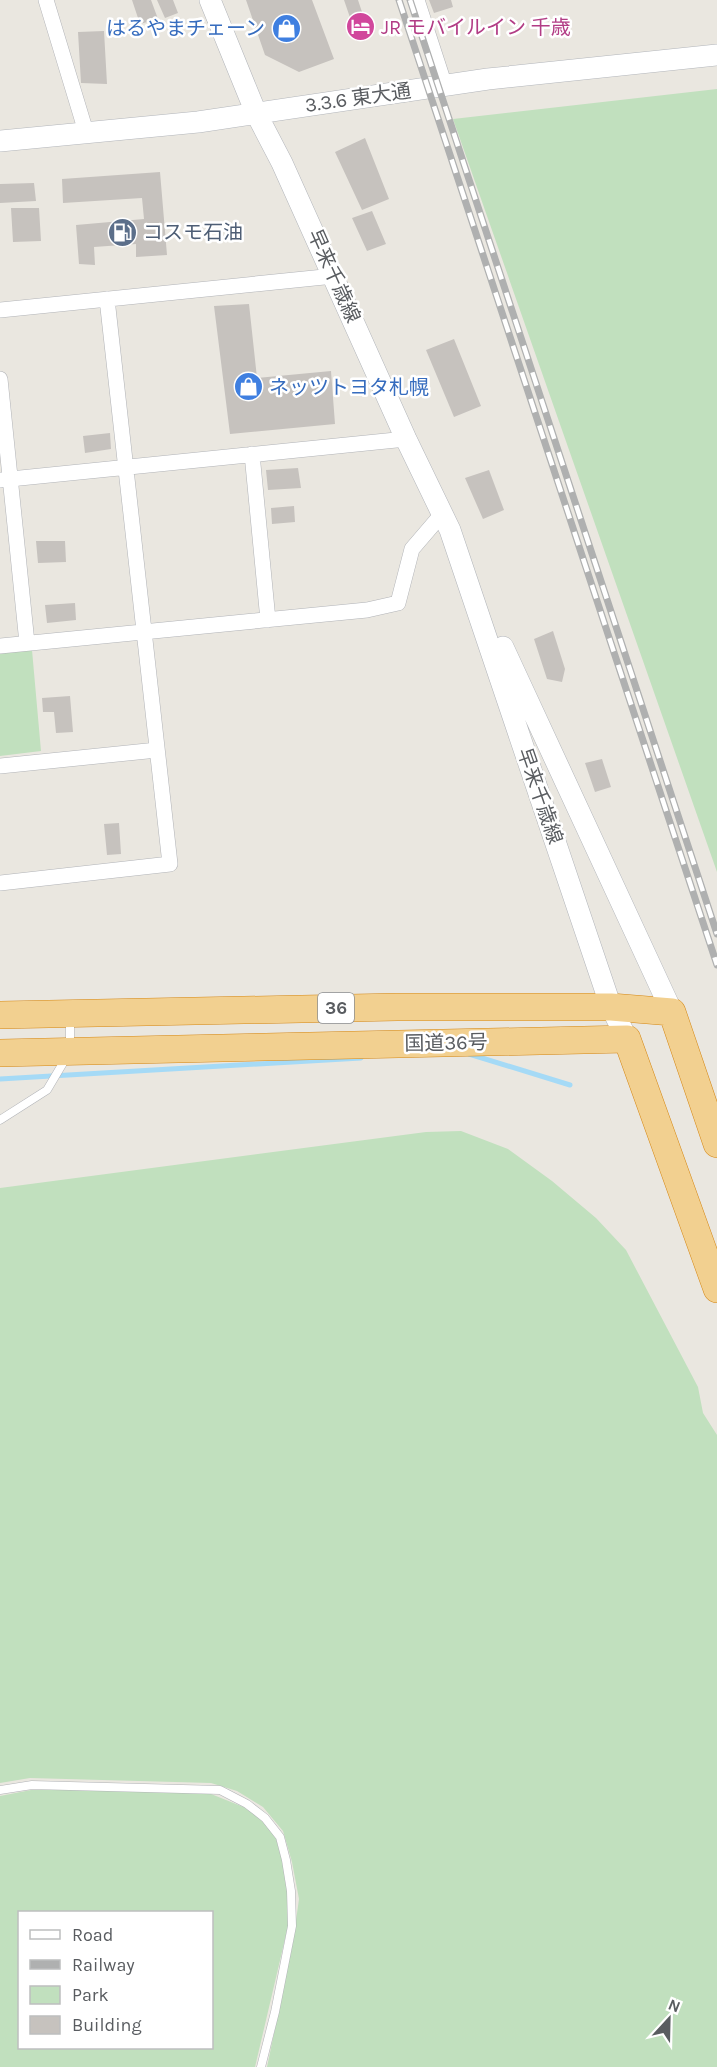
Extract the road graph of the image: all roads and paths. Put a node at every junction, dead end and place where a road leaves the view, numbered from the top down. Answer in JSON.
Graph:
{"nodes":[{"id":1,"x":46,"y":0,"type":"edge"},
{"id":2,"x":210,"y":0,"type":"edge"},
{"id":3,"x":417,"y":0,"type":"edge"},
{"id":4,"x":717,"y":55,"type":"edge"},
{"id":5,"x":445,"y":86,"type":"junction"},
{"id":6,"x":256,"y":113,"type":"junction"},
{"id":7,"x":86,"y":132,"type":"junction"},
{"id":8,"x":0,"y":141,"type":"edge"},
{"id":9,"x":334,"y":276,"type":"junction"},
{"id":10,"x":107,"y":300,"type":"junction"},
{"id":11,"x":0,"y":310,"type":"edge"},
{"id":12,"x":0,"y":379,"type":"edge"},
{"id":13,"x":405,"y":439,"type":"junction"},
{"id":14,"x":252,"y":454,"type":"junction"},
{"id":15,"x":127,"y":467,"type":"junction"},
{"id":16,"x":6,"y":479,"type":"edge"},
{"id":17,"x":442,"y":514,"type":"junction"},
{"id":18,"x":458,"y":551,"type":"junction"},
{"id":19,"x":268,"y":620,"type":"junction"},
{"id":20,"x":144,"y":632,"type":"junction"},
{"id":21,"x":27,"y":643,"type":"junction"},
{"id":22,"x":0,"y":646,"type":"edge"},
{"id":23,"x":157,"y":750,"type":"junction"},
{"id":24,"x":0,"y":766,"type":"edge"},
{"id":25,"x":0,"y":883,"type":"edge"},
{"id":26,"x":611,"y":1006,"type":"junction"},
{"id":27,"x":672,"y":1012,"type":"junction"},
{"id":28,"x":70,"y":1013,"type":"junction"},
{"id":29,"x":0,"y":1015,"type":"edge"},
{"id":30,"x":627,"y":1039,"type":"junction"},
{"id":31,"x":70,"y":1050,"type":"junction"},
{"id":32,"x":0,"y":1053,"type":"edge"},
{"id":33,"x":0,"y":1120,"type":"edge"},
{"id":34,"x":717,"y":1144,"type":"edge"},
{"id":35,"x":717,"y":1289,"type":"edge"},
{"id":36,"x":0,"y":1790,"type":"edge"},
{"id":37,"x":261,"y":2067,"type":"edge"}],
"edges":[{"from":1,"to":7,"type":"street"},
{"from":2,"to":6,"type":"main road","name":"早来千歳線"},
{"from":3,"to":5,"type":"street"},
{"from":4,"to":5,"type":"main road","name":"3.3.6 東大通"},
{"from":5,"to":6,"type":"main road","name":"3.3.6 東大通"},
{"from":6,"to":7,"type":"main road","name":"3.3.6 東大通"},
{"from":6,"to":9,"type":"main road","name":"早来千歳線"},
{"from":7,"to":8,"type":"main road","name":"3.3.6 東大通"},
{"from":9,"to":10,"type":"street"},
{"from":9,"to":13,"type":"main road","name":"早来千歳線"},
{"from":10,"to":11,"type":"street"},
{"from":10,"to":15,"type":"street"},
{"from":12,"to":16,"type":"street"},
{"from":13,"to":14,"type":"street"},
{"from":13,"to":17,"type":"main road","name":"早来千歳線"},
{"from":14,"to":15,"type":"street"},
{"from":14,"to":19,"type":"street"},
{"from":15,"to":16,"type":"street"},
{"from":15,"to":20,"type":"street"},
{"from":16,"to":21,"type":"street"},
{"from":17,"to":18,"type":"main road","name":"早来千歳線"},
{"from":17,"to":19,"type":"street"},
{"from":18,"to":26,"type":"main road","name":"早来千歳線"},
{"from":18,"to":27,"type":"main road","name":"早来千歳線"},
{"from":19,"to":20,"type":"street"},
{"from":20,"to":21,"type":"street"},
{"from":20,"to":23,"type":"street"},
{"from":21,"to":22,"type":"street"},
{"from":23,"to":24,"type":"street"},
{"from":23,"to":25,"type":"street"},
{"from":26,"to":27,"type":"highway","name":"国道36号","number":"36"},
{"from":26,"to":28,"type":"highway","name":"国道36号","number":"36"},
{"from":26,"to":30,"type":"main road","name":"早来千歳線"},
{"from":27,"to":30,"type":"highway","number":"36"},
{"from":27,"to":34,"type":"highway"},
{"from":28,"to":29,"type":"highway","name":"国道36号","number":"36"},
{"from":28,"to":31,"type":"lane"},
{"from":30,"to":31,"type":"highway","name":"国道36号","number":"36"},
{"from":30,"to":35,"type":"highway"},
{"from":31,"to":32,"type":"highway","name":"国道36号","number":"36"},
{"from":31,"to":33,"type":"lane"},
{"from":36,"to":37,"type":"lane"}]}
